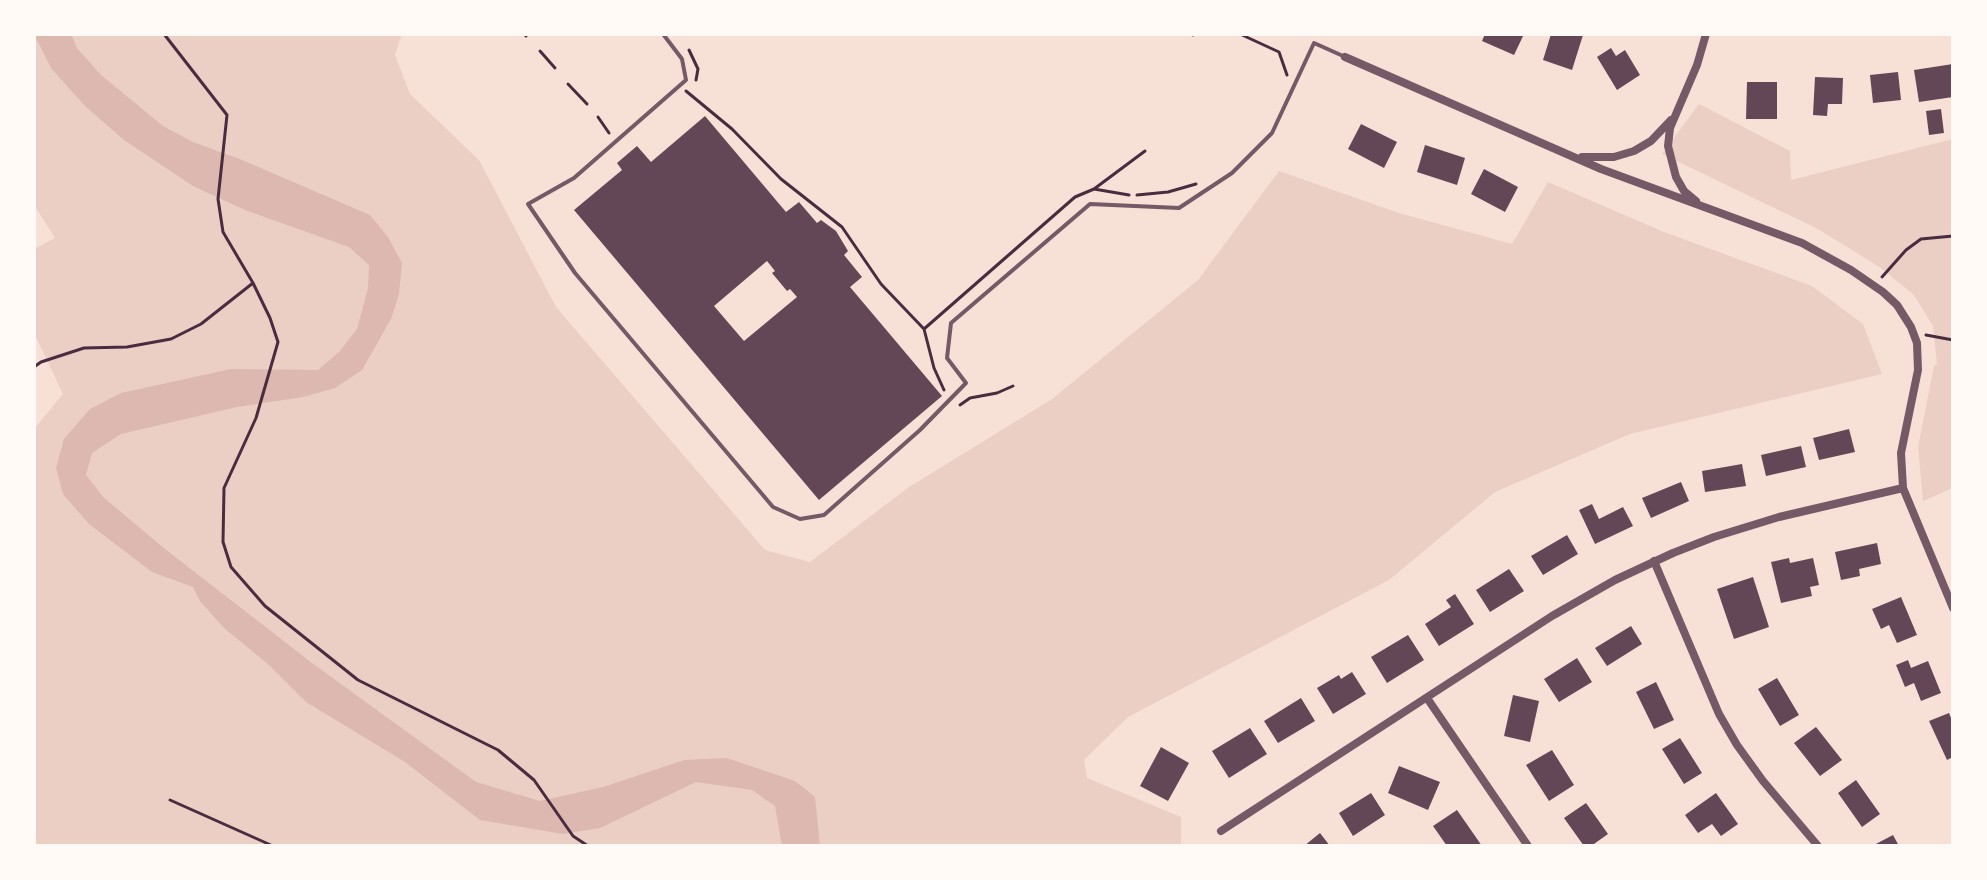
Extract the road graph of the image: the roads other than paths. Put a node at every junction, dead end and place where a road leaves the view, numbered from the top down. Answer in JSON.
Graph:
{"nodes":[{"id":1,"x":663,"y":34,"type":"edge"},
{"id":2,"x":1706,"y":34,"type":"edge"},
{"id":3,"x":1345,"y":57,"type":"joint"},
{"id":4,"x":1677,"y":113,"type":"junction"},
{"id":5,"x":1564,"y":153,"type":"junction"},
{"id":6,"x":1708,"y":210,"type":"junction"},
{"id":7,"x":1903,"y":488,"type":"junction"},
{"id":8,"x":1654,"y":561,"type":"junction"},
{"id":9,"x":1953,"y":608,"type":"edge"},
{"id":10,"x":1427,"y":698,"type":"junction"},
{"id":11,"x":1221,"y":831,"type":"dead end"},
{"id":12,"x":1528,"y":846,"type":"edge"},
{"id":13,"x":1818,"y":846,"type":"edge"}],
"edges":[{"from":1,"to":3,"type":"lane"},
{"from":2,"to":4,"type":"street"},
{"from":3,"to":5,"type":"street"},
{"from":4,"to":5,"type":"street"},
{"from":4,"to":6,"type":"street"},
{"from":5,"to":6,"type":"street"},
{"from":6,"to":7,"type":"street"},
{"from":7,"to":8,"type":"street"},
{"from":7,"to":9,"type":"street"},
{"from":8,"to":10,"type":"street"},
{"from":8,"to":13,"type":"street"},
{"from":10,"to":11,"type":"street"},
{"from":10,"to":12,"type":"street"}]}
